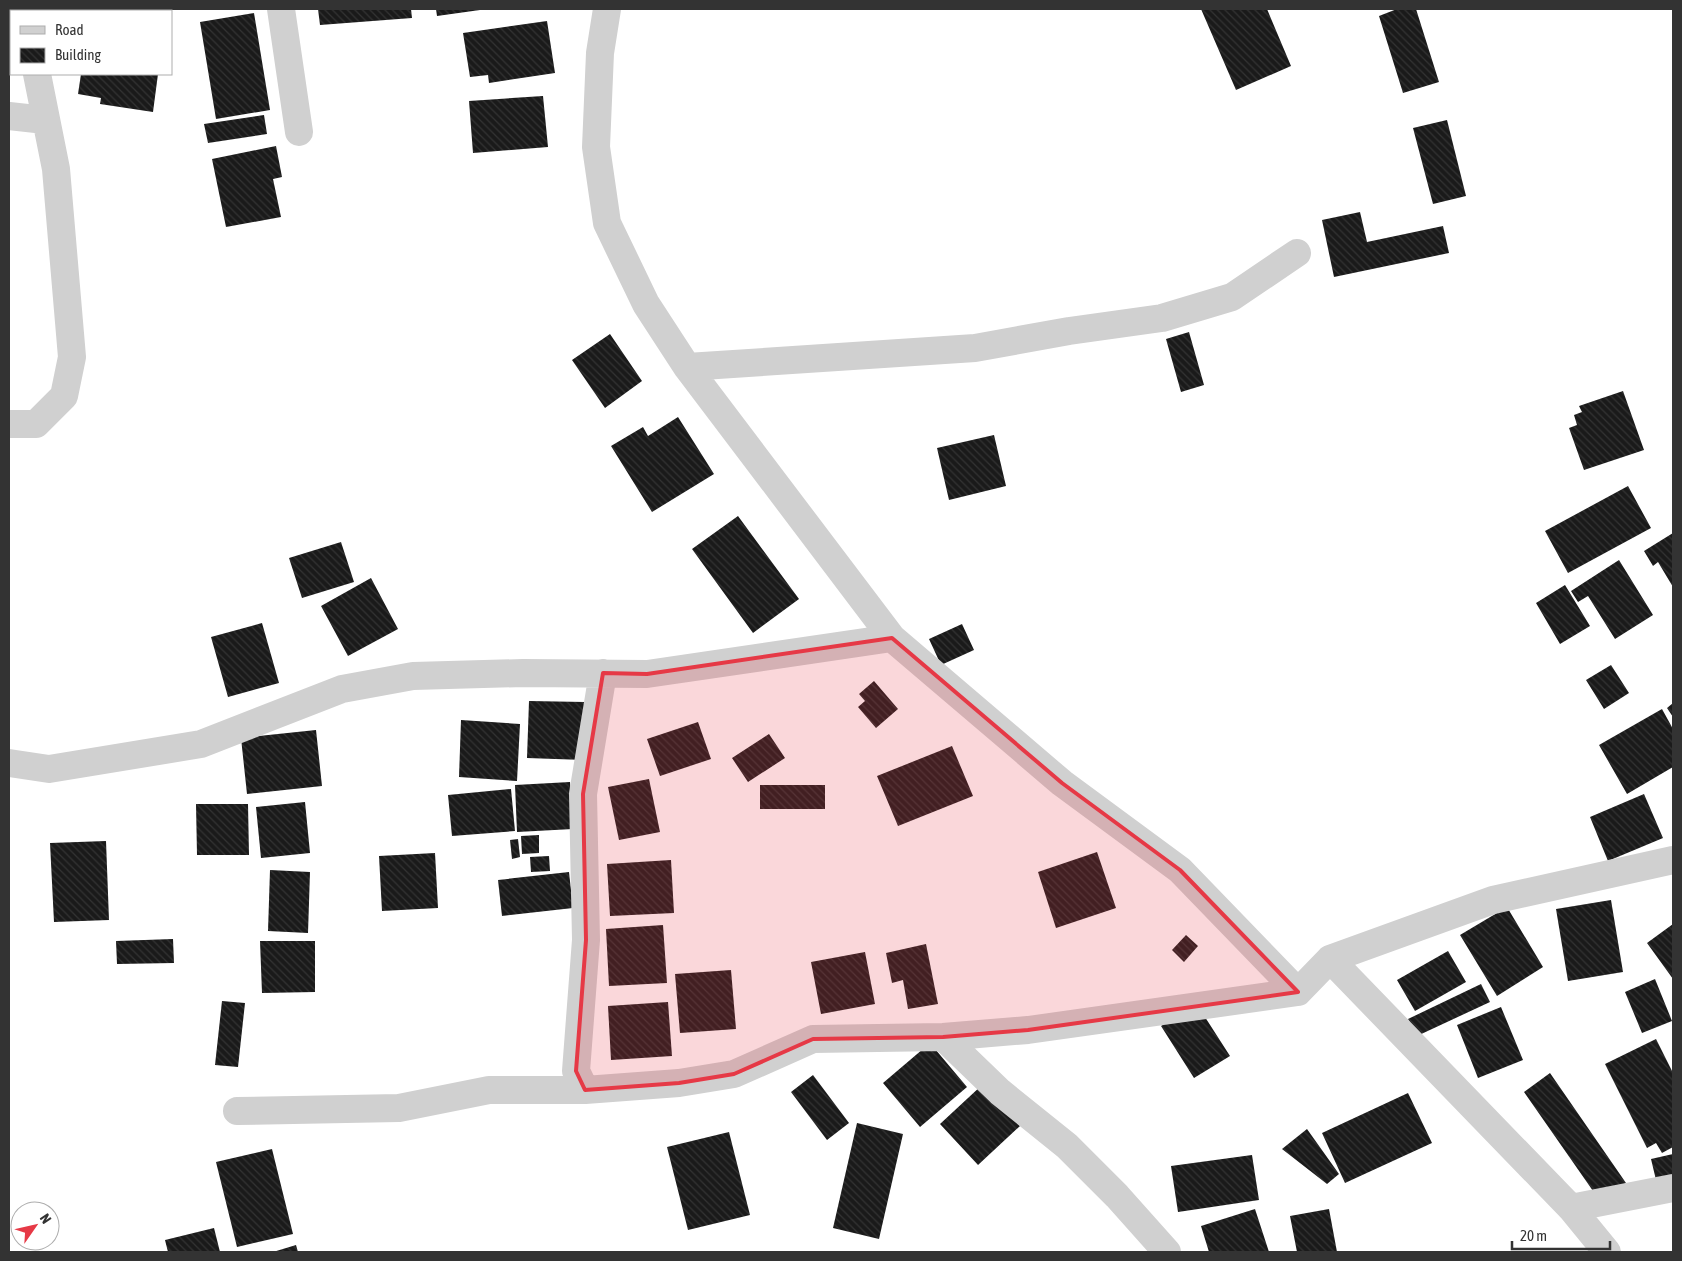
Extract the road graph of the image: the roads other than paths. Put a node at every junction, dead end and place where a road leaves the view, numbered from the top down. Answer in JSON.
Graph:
{"nodes":[{"id":1,"x":281,"y":9,"type":"edge"},
{"id":2,"x":607,"y":9,"type":"edge"},
{"id":3,"x":37,"y":75,"type":"edge"},
{"id":4,"x":9,"y":116,"type":"edge"},
{"id":5,"x":45,"y":120,"type":"junction"},
{"id":6,"x":299,"y":132,"type":"dead end"},
{"id":7,"x":1297,"y":253,"type":"dead end"},
{"id":8,"x":687,"y":367,"type":"junction"},
{"id":9,"x":9,"y":424,"type":"edge"},
{"id":10,"x":892,"y":638,"type":"junction"},
{"id":11,"x":603,"y":673,"type":"junction"},
{"id":12,"x":9,"y":763,"type":"edge"},
{"id":13,"x":1673,"y":860,"type":"edge"},
{"id":14,"x":1330,"y":959,"type":"junction"},
{"id":15,"x":1298,"y":992,"type":"junction"},
{"id":16,"x":943,"y":1037,"type":"junction"},
{"id":17,"x":584,"y":1090,"type":"junction"},
{"id":18,"x":237,"y":1111,"type":"dead end"},
{"id":19,"x":1673,"y":1188,"type":"edge"},
{"id":20,"x":1571,"y":1208,"type":"junction"},
{"id":21,"x":1167,"y":1252,"type":"edge"},
{"id":22,"x":1608,"y":1252,"type":"edge"}],
"edges":[{"from":1,"to":6,"type":"street"},
{"from":2,"to":8,"type":"street"},
{"from":3,"to":5,"type":"street"},
{"from":4,"to":5,"type":"street"},
{"from":5,"to":9,"type":"street"},
{"from":7,"to":8,"type":"street"},
{"from":8,"to":10,"type":"street"},
{"from":10,"to":11,"type":"street"},
{"from":10,"to":15,"type":"street"},
{"from":11,"to":12,"type":"street"},
{"from":11,"to":17,"type":"street"},
{"from":13,"to":14,"type":"street"},
{"from":14,"to":15,"type":"street"},
{"from":14,"to":20,"type":"street"},
{"from":15,"to":16,"type":"street"},
{"from":16,"to":17,"type":"street"},
{"from":16,"to":21,"type":"street"},
{"from":17,"to":18,"type":"street"},
{"from":19,"to":20,"type":"street"},
{"from":20,"to":22,"type":"street"}]}
